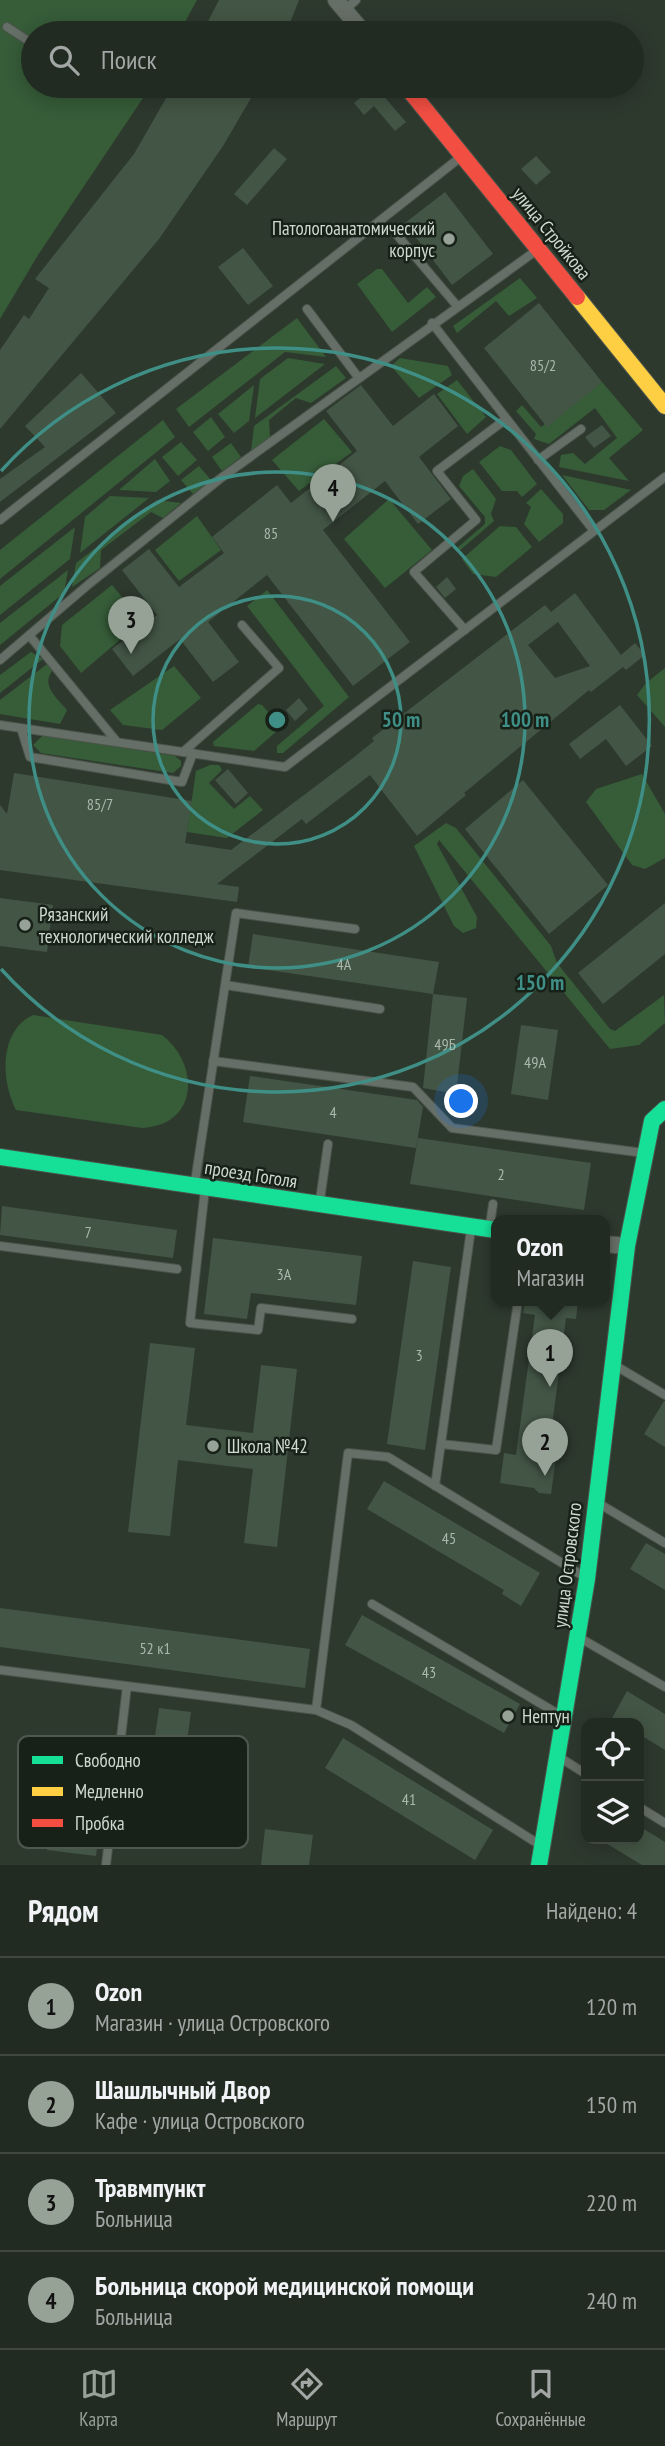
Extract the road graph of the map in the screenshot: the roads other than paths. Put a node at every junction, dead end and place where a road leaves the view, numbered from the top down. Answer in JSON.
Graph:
{"nodes":[{"id":1,"x":346,"y":3,"type":"edge"},
{"id":2,"x":357,"y":21,"type":"edge"},
{"id":3,"x":7,"y":27,"type":"dead end"},
{"id":4,"x":21,"y":36,"type":"edge"},
{"id":5,"x":416,"y":98,"type":"edge"},
{"id":6,"x":463,"y":156,"type":"junction"},
{"id":7,"x":397,"y":235,"type":"dead end"},
{"id":8,"x":538,"y":249,"type":"junction"},
{"id":9,"x":458,"y":307,"type":"junction"},
{"id":10,"x":307,"y":309,"type":"dead end"},
{"id":11,"x":432,"y":323,"type":"junction"},
{"id":12,"x":358,"y":377,"type":"junction"},
{"id":13,"x":665,"y":406,"type":"edge"},
{"id":14,"x":506,"y":419,"type":"junction"},
{"id":15,"x":581,"y":429,"type":"dead end"},
{"id":16,"x":538,"y":460,"type":"junction"},
{"id":17,"x":665,"y":477,"type":"edge"},
{"id":18,"x":0,"y":520,"type":"edge"},
{"id":19,"x":594,"y":531,"type":"junction"},
{"id":20,"x":242,"y":625,"type":"dead end"},
{"id":21,"x":464,"y":630,"type":"junction"},
{"id":22,"x":29,"y":635,"type":"junction"},
{"id":23,"x":0,"y":660,"type":"edge"},
{"id":24,"x":0,"y":724,"type":"edge"},
{"id":25,"x":21,"y":728,"type":"junction"},
{"id":26,"x":117,"y":742,"type":"junction"},
{"id":27,"x":183,"y":752,"type":"junction"},
{"id":28,"x":193,"y":753,"type":"junction"},
{"id":29,"x":355,"y":929,"type":"dead end"},
{"id":30,"x":225,"y":985,"type":"junction"},
{"id":31,"x":380,"y":1009,"type":"dead end"},
{"id":32,"x":213,"y":1061,"type":"junction"},
{"id":33,"x":665,"y":1109,"type":"edge"},
{"id":34,"x":328,"y":1144,"type":"dead end"},
{"id":35,"x":644,"y":1153,"type":"junction"},
{"id":36,"x":0,"y":1157,"type":"edge"},
{"id":37,"x":200,"y":1188,"type":"junction"},
{"id":38,"x":493,"y":1204,"type":"dead end"},
{"id":39,"x":319,"y":1205,"type":"junction"},
{"id":40,"x":493,"y":1215,"type":"edge"},
{"id":41,"x":472,"y":1226,"type":"junction"},
{"id":42,"x":491,"y":1229,"type":"edge"},
{"id":43,"x":610,"y":1245,"type":"edge"},
{"id":44,"x":0,"y":1246,"type":"edge"},
{"id":45,"x":627,"y":1246,"type":"junction"},
{"id":46,"x":176,"y":1269,"type":"dead end"},
{"id":47,"x":517,"y":1306,"type":"edge"},
{"id":48,"x":352,"y":1319,"type":"dead end"},
{"id":49,"x":612,"y":1363,"type":"junction"},
{"id":50,"x":665,"y":1395,"type":"edge"},
{"id":51,"x":441,"y":1444,"type":"junction"},
{"id":52,"x":435,"y":1486,"type":"junction"},
{"id":53,"x":596,"y":1502,"type":"junction"},
{"id":54,"x":665,"y":1543,"type":"edge"},
{"id":55,"x":587,"y":1578,"type":"junction"},
{"id":56,"x":372,"y":1604,"type":"dead end"},
{"id":57,"x":579,"y":1637,"type":"junction"},
{"id":58,"x":0,"y":1670,"type":"edge"},
{"id":59,"x":127,"y":1686,"type":"junction"},
{"id":60,"x":665,"y":1687,"type":"edge"},
{"id":61,"x":316,"y":1710,"type":"junction"},
{"id":62,"x":562,"y":1716,"type":"junction"},
{"id":63,"x":121,"y":1736,"type":"edge"},
{"id":64,"x":556,"y":1755,"type":"junction"},
{"id":65,"x":581,"y":1771,"type":"edge"},
{"id":66,"x":644,"y":1810,"type":"edge"},
{"id":67,"x":665,"y":1823,"type":"edge"},
{"id":68,"x":542,"y":1846,"type":"junction"},
{"id":69,"x":539,"y":1865,"type":"edge"}],
"edges":[{"from":1,"to":2,"type":"street"},
{"from":3,"to":4,"type":"lane"},
{"from":5,"to":6,"type":"street","name":"улица Стройкова"},
{"from":6,"to":8,"type":"street","name":"улица Стройкова"},
{"from":6,"to":18,"type":"lane"},
{"from":7,"to":9,"type":"lane"},
{"from":8,"to":9,"type":"lane"},
{"from":8,"to":13,"type":"street","name":"улица Стройкова"},
{"from":9,"to":11,"type":"lane"},
{"from":10,"to":12,"type":"lane"},
{"from":11,"to":12,"type":"lane"},
{"from":11,"to":14,"type":"lane"},
{"from":12,"to":22,"type":"lane"},
{"from":14,"to":16,"type":"lane"},
{"from":14,"to":21,"type":"lane"},
{"from":15,"to":16,"type":"lane"},
{"from":16,"to":19,"type":"lane"},
{"from":17,"to":19,"type":"lane"},
{"from":19,"to":21,"type":"lane"},
{"from":20,"to":27,"type":"lane"},
{"from":21,"to":28,"type":"lane"},
{"from":22,"to":23,"type":"lane"},
{"from":22,"to":26,"type":"lane"},
{"from":24,"to":25,"type":"lane"},
{"from":25,"to":26,"type":"lane"},
{"from":25,"to":28,"type":"lane"},
{"from":26,"to":27,"type":"lane"},
{"from":27,"to":28,"type":"lane"},
{"from":29,"to":30,"type":"lane"},
{"from":30,"to":31,"type":"lane"},
{"from":30,"to":32,"type":"lane"},
{"from":32,"to":35,"type":"lane"},
{"from":32,"to":37,"type":"lane"},
{"from":33,"to":35,"type":"street","name":"улица Островского"},
{"from":34,"to":39,"type":"lane"},
{"from":35,"to":45,"type":"street","name":"улица Островского"},
{"from":36,"to":37,"type":"street","name":"проезд Гоголя"},
{"from":37,"to":39,"type":"street","name":"проезд Гоголя"},
{"from":37,"to":48,"type":"lane"},
{"from":38,"to":40,"type":"lane"},
{"from":39,"to":41,"type":"street","name":"проезд Гоголя"},
{"from":41,"to":42,"type":"street","name":"проезд Гоголя"},
{"from":41,"to":51,"type":"lane"},
{"from":43,"to":45,"type":"street"},
{"from":44,"to":46,"type":"lane"},
{"from":45,"to":49,"type":"street","name":"улица Островского"},
{"from":47,"to":51,"type":"lane"},
{"from":49,"to":50,"type":"lane"},
{"from":49,"to":53,"type":"street","name":"улица Островского"},
{"from":51,"to":52,"type":"lane"},
{"from":52,"to":55,"type":"lane"},
{"from":52,"to":61,"type":"lane"},
{"from":53,"to":54,"type":"lane"},
{"from":53,"to":55,"type":"street","name":"улица Островского"},
{"from":55,"to":57,"type":"street","name":"улица Островского"},
{"from":56,"to":62,"type":"lane"},
{"from":57,"to":60,"type":"lane"},
{"from":57,"to":62,"type":"street","name":"улица Островского"},
{"from":58,"to":59,"type":"lane"},
{"from":59,"to":61,"type":"lane"},
{"from":59,"to":63,"type":"lane"},
{"from":61,"to":68,"type":"lane"},
{"from":62,"to":64,"type":"street","name":"улица Островского"},
{"from":64,"to":65,"type":"lane"},
{"from":64,"to":68,"type":"street","name":"улица Островского"},
{"from":66,"to":67,"type":"lane"},
{"from":68,"to":69,"type":"street","name":"улица Островского"}]}
